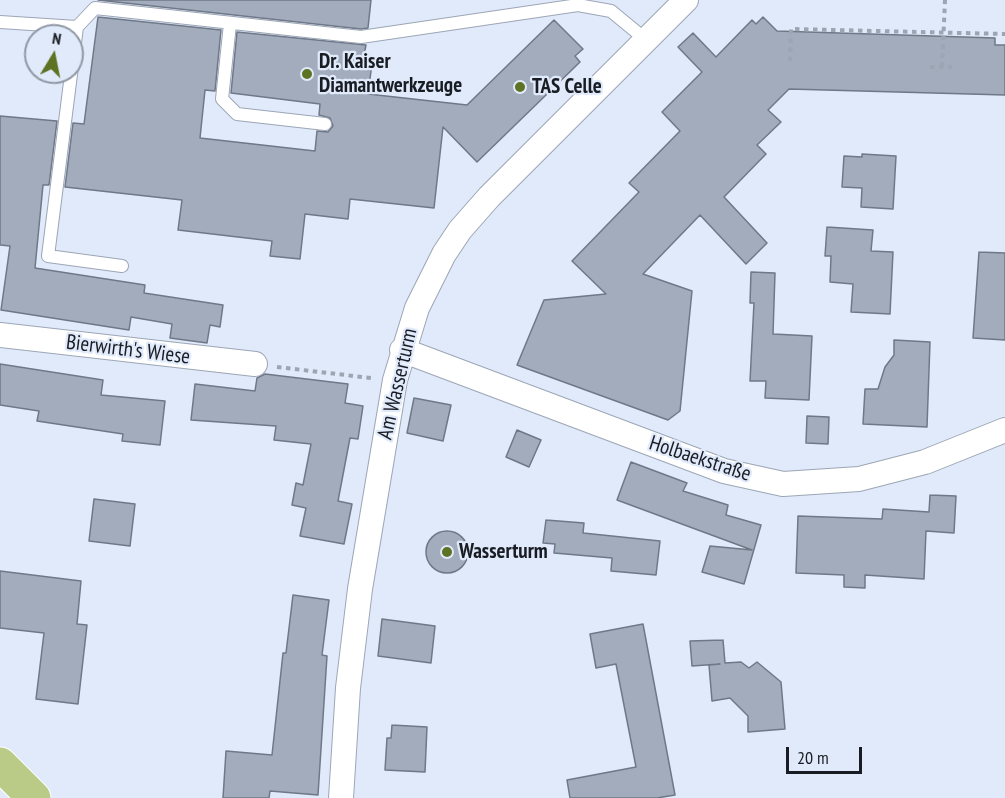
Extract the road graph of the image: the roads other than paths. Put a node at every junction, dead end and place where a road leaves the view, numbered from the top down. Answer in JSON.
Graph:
{"nodes":[{"id":1,"x":686,"y":0,"type":"edge"},
{"id":2,"x":0,"y":22,"type":"edge"},
{"id":3,"x":31,"y":24,"type":"edge"},
{"id":4,"x":80,"y":24,"type":"edge"},
{"id":5,"x":230,"y":24,"type":"junction"},
{"id":6,"x":645,"y":39,"type":"junction"},
{"id":7,"x":71,"y":84,"type":"edge"},
{"id":8,"x":325,"y":124,"type":"dead end"},
{"id":9,"x":122,"y":266,"type":"dead end"},
{"id":10,"x":0,"y":335,"type":"edge"},
{"id":11,"x":402,"y":350,"type":"junction"},
{"id":12,"x":255,"y":364,"type":"road end"},
{"id":13,"x":1005,"y":430,"type":"edge"},
{"id":14,"x":0,"y":765,"type":"edge"},
{"id":15,"x":34,"y":798,"type":"edge"},
{"id":16,"x":341,"y":798,"type":"edge"}],
"edges":[{"from":1,"to":6,"type":"street","name":"Am Wasserturm"},
{"from":2,"to":3,"type":"lane"},
{"from":4,"to":5,"type":"lane"},
{"from":5,"to":6,"type":"lane"},
{"from":5,"to":8,"type":"lane"},
{"from":6,"to":11,"type":"street","name":"Am Wasserturm"},
{"from":7,"to":9,"type":"lane"},
{"from":10,"to":12,"type":"street","name":"Bierwirth's Wiese"},
{"from":11,"to":13,"type":"street","name":"Holbaekstraße"},
{"from":11,"to":16,"type":"street","name":"Am Wasserturm"},
{"from":14,"to":15,"type":"main road"}]}
